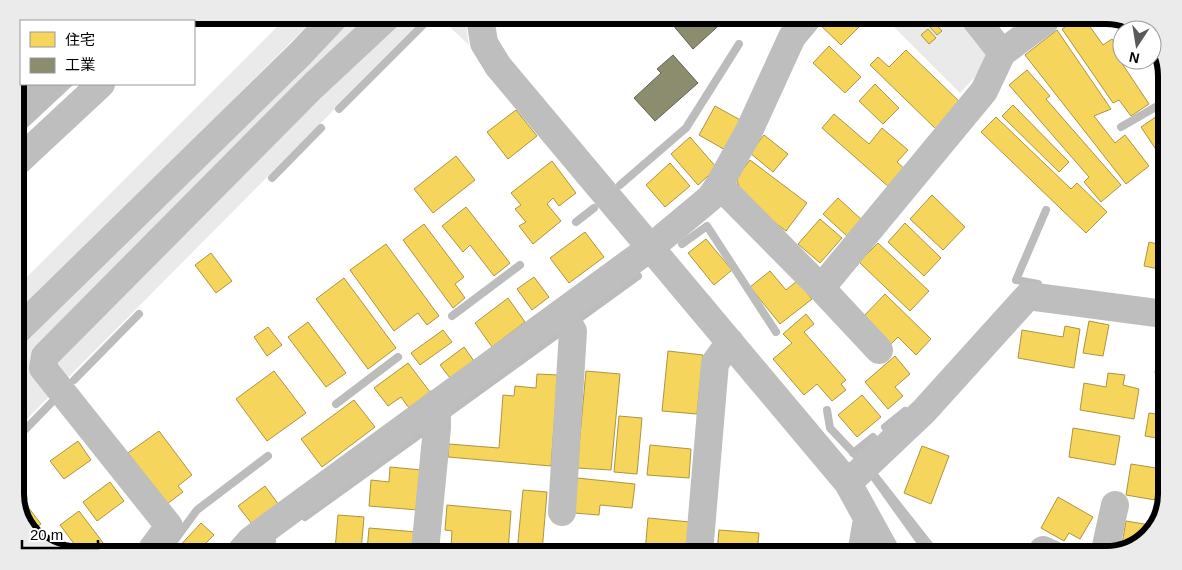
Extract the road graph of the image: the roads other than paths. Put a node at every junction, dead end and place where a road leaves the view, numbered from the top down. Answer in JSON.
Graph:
{"nodes":[{"id":1,"x":328,"y":24,"type":"edge"},
{"id":2,"x":379,"y":24,"type":"edge"},
{"id":3,"x":481,"y":24,"type":"edge"},
{"id":4,"x":803,"y":24,"type":"edge"},
{"id":5,"x":979,"y":24,"type":"edge"},
{"id":6,"x":1041,"y":24,"type":"edge"},
{"id":7,"x":1002,"y":53,"type":"junction"},
{"id":8,"x":99,"y":85,"type":"edge"},
{"id":9,"x":24,"y":156,"type":"edge"},
{"id":10,"x":719,"y":185,"type":"junction"},
{"id":11,"x":650,"y":248,"type":"junction"},
{"id":12,"x":821,"y":288,"type":"junction"},
{"id":13,"x":1158,"y":313,"type":"edge"},
{"id":14,"x":567,"y":322,"type":"junction"},
{"id":15,"x":24,"y":324,"type":"edge"},
{"id":16,"x":730,"y":342,"type":"junction"},
{"id":17,"x":879,"y":350,"type":"dead end"},
{"id":18,"x":437,"y":416,"type":"junction"},
{"id":19,"x":861,"y":471,"type":"junction"},
{"id":20,"x":1115,"y":505,"type":"dead end"},
{"id":21,"x":562,"y":512,"type":"dead end"},
{"id":22,"x":867,"y":518,"type":"junction"},
{"id":23,"x":154,"y":546,"type":"edge"},
{"id":24,"x":246,"y":546,"type":"edge"},
{"id":25,"x":425,"y":546,"type":"edge"},
{"id":26,"x":700,"y":546,"type":"edge"},
{"id":27,"x":862,"y":546,"type":"edge"},
{"id":28,"x":883,"y":546,"type":"edge"},
{"id":29,"x":1106,"y":546,"type":"edge"}],
"edges":[{"from":1,"to":15,"type":"street"},
{"from":2,"to":23,"type":"street"},
{"from":3,"to":11,"type":"street"},
{"from":4,"to":10,"type":"street"},
{"from":5,"to":7,"type":"street"},
{"from":6,"to":7,"type":"street"},
{"from":7,"to":12,"type":"street"},
{"from":8,"to":9,"type":"street"},
{"from":10,"to":11,"type":"street"},
{"from":10,"to":12,"type":"street"},
{"from":11,"to":14,"type":"street"},
{"from":11,"to":16,"type":"street"},
{"from":12,"to":17,"type":"street"},
{"from":13,"to":19,"type":"street"},
{"from":14,"to":18,"type":"street"},
{"from":14,"to":21,"type":"street"},
{"from":16,"to":19,"type":"street"},
{"from":16,"to":26,"type":"street"},
{"from":18,"to":24,"type":"street"},
{"from":18,"to":25,"type":"street"},
{"from":19,"to":22,"type":"street"},
{"from":20,"to":29,"type":"street"},
{"from":22,"to":27,"type":"street"},
{"from":22,"to":28,"type":"street"}]}
